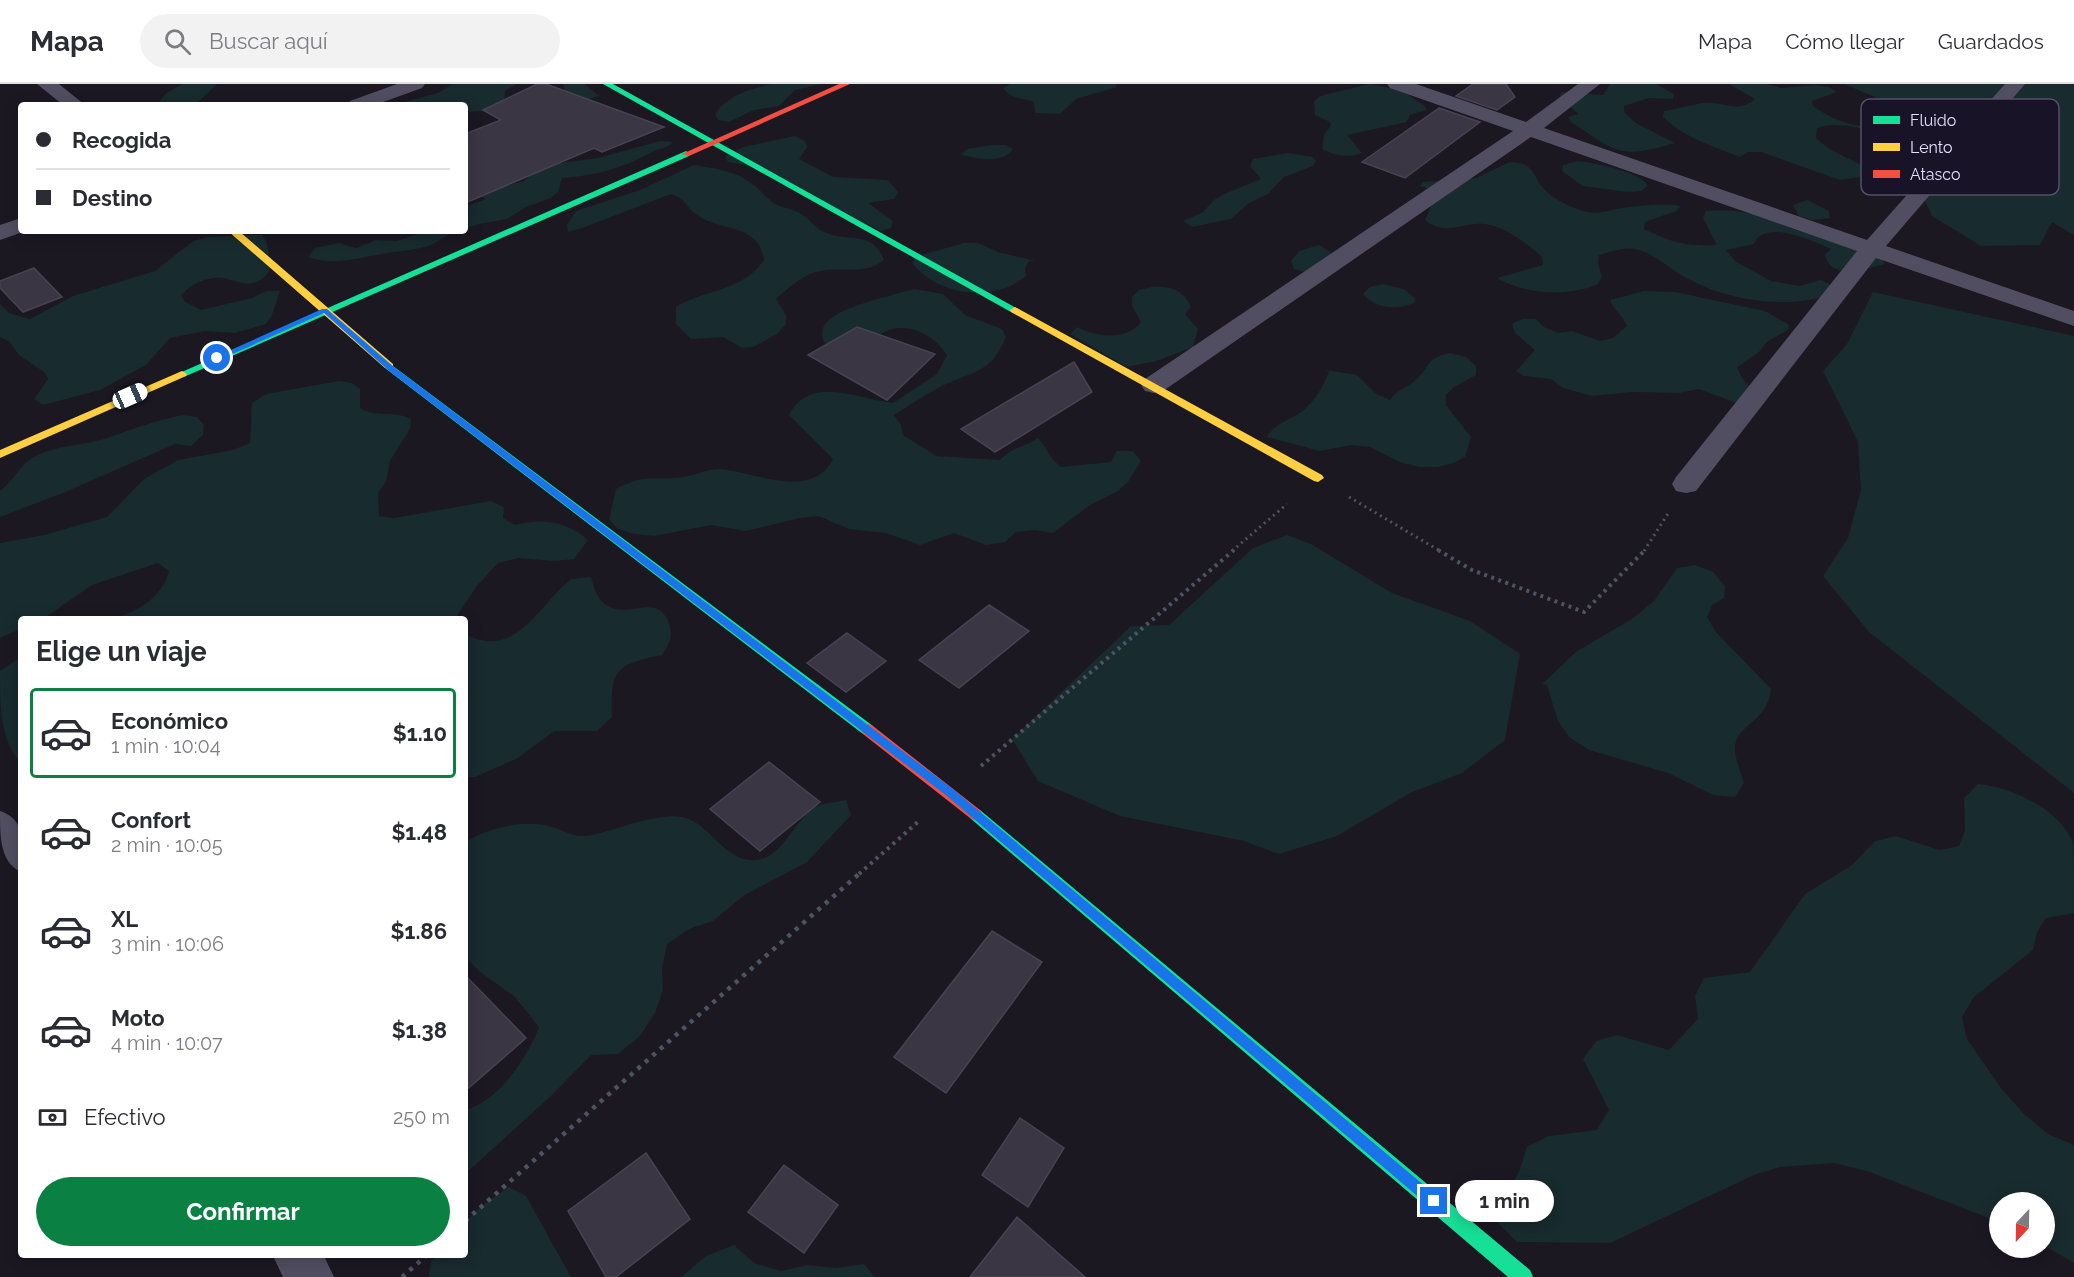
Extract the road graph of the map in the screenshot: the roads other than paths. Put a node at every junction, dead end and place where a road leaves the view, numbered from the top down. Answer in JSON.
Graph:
{"nodes":[{"id":1,"x":47,"y":84,"type":"edge"},
{"id":2,"x":415,"y":84,"type":"edge"},
{"id":3,"x":607,"y":84,"type":"edge"},
{"id":4,"x":846,"y":84,"type":"edge"},
{"id":5,"x":1397,"y":84,"type":"edge"},
{"id":6,"x":1590,"y":84,"type":"edge"},
{"id":7,"x":2015,"y":84,"type":"edge"},
{"id":8,"x":2002,"y":99,"type":"edge"},
{"id":9,"x":71,"y":102,"type":"edge"},
{"id":10,"x":365,"y":102,"type":"edge"},
{"id":11,"x":1528,"y":130,"type":"junction"},
{"id":12,"x":712,"y":141,"type":"junction"},
{"id":13,"x":1918,"y":195,"type":"edge"},
{"id":14,"x":18,"y":226,"type":"edge"},
{"id":15,"x":0,"y":233,"type":"edge"},
{"id":16,"x":236,"y":234,"type":"edge"},
{"id":17,"x":1873,"y":247,"type":"junction"},
{"id":18,"x":325,"y":310,"type":"junction"},
{"id":19,"x":2074,"y":319,"type":"edge"},
{"id":20,"x":1154,"y":385,"type":"junction"},
{"id":21,"x":0,"y":454,"type":"edge"},
{"id":22,"x":1318,"y":478,"type":"road end"},
{"id":23,"x":1686,"y":484,"type":"road end"},
{"id":24,"x":0,"y":826,"type":"edge"},
{"id":25,"x":18,"y":852,"type":"edge"},
{"id":26,"x":297,"y":1258,"type":"edge"},
{"id":27,"x":311,"y":1277,"type":"edge"},
{"id":28,"x":1523,"y":1277,"type":"edge"}],
"edges":[{"from":1,"to":9,"type":"street"},
{"from":2,"to":10,"type":"street"},
{"from":3,"to":12,"type":"street"},
{"from":4,"to":12,"type":"street"},
{"from":5,"to":11,"type":"street"},
{"from":6,"to":11,"type":"street"},
{"from":7,"to":8,"type":"street"},
{"from":11,"to":17,"type":"street"},
{"from":11,"to":20,"type":"street"},
{"from":12,"to":18,"type":"street"},
{"from":12,"to":20,"type":"street"},
{"from":13,"to":17,"type":"street"},
{"from":14,"to":15,"type":"street"},
{"from":16,"to":18,"type":"street"},
{"from":17,"to":19,"type":"street"},
{"from":17,"to":23,"type":"street"},
{"from":18,"to":21,"type":"street"},
{"from":18,"to":28,"type":"street"},
{"from":20,"to":22,"type":"street"},
{"from":24,"to":25,"type":"street"},
{"from":26,"to":27,"type":"street"}]}
